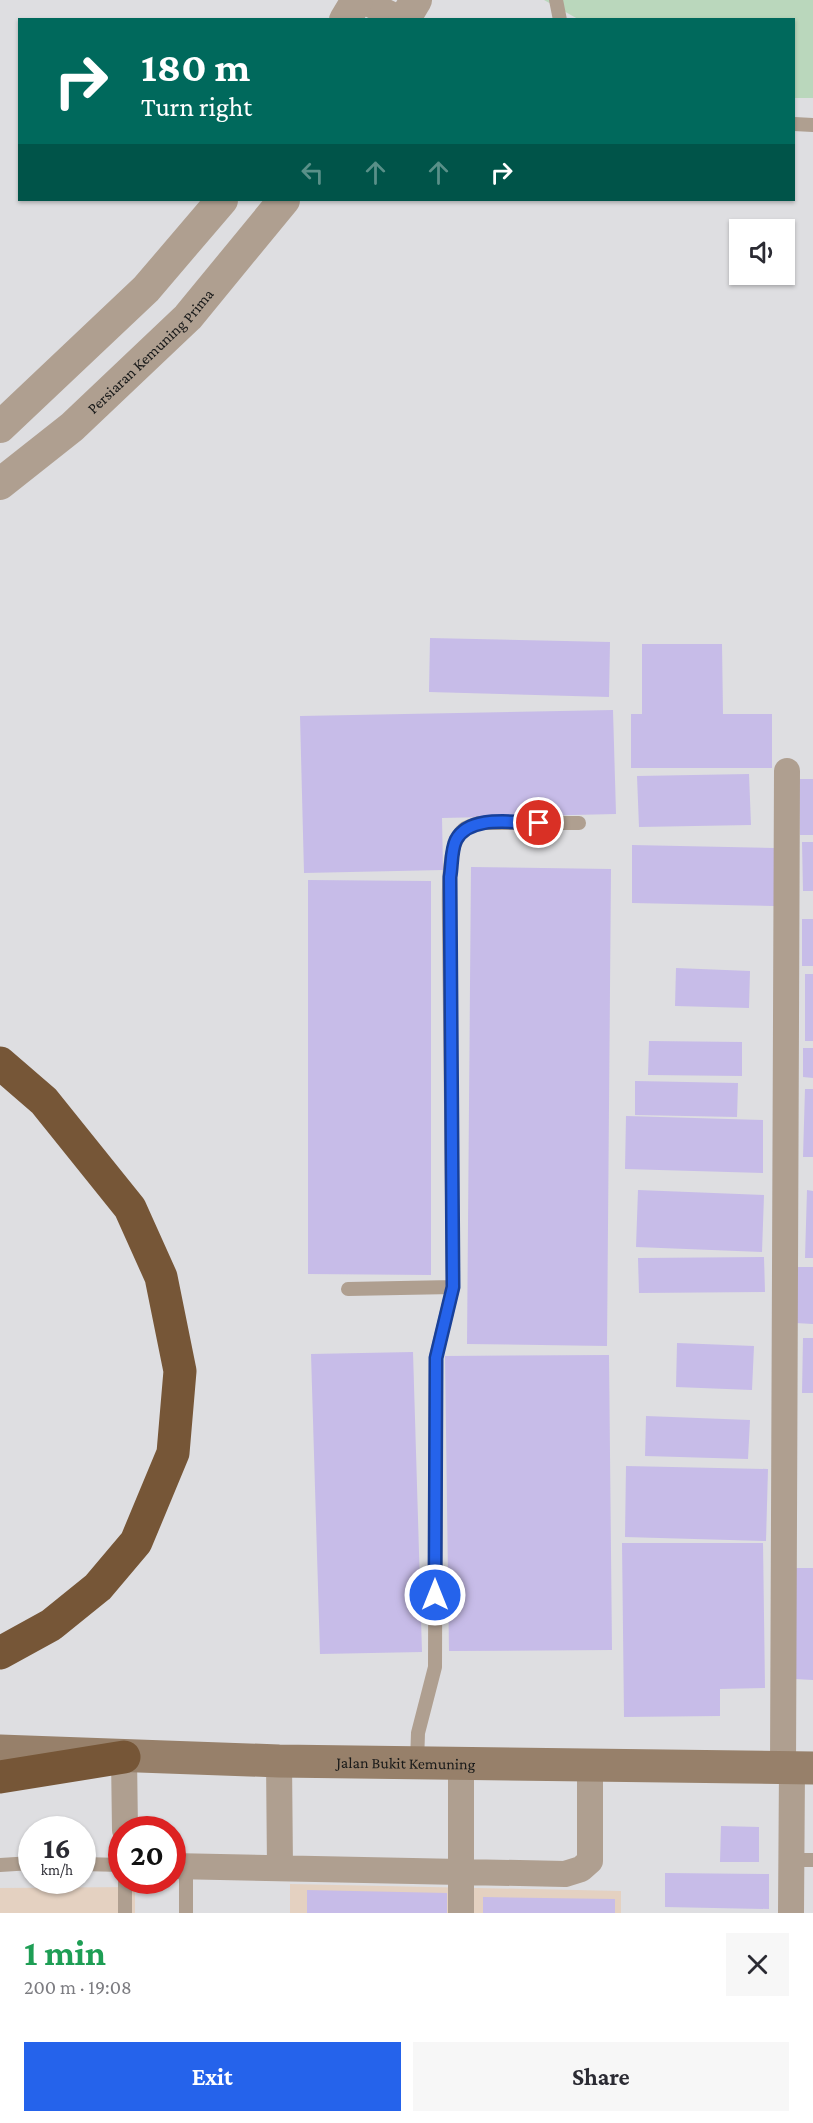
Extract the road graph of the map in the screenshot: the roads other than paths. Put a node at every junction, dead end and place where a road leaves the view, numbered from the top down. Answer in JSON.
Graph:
{"nodes":[{"id":1,"x":359,"y":0,"type":"edge"},
{"id":2,"x":416,"y":0,"type":"edge"},
{"id":3,"x":555,"y":0,"type":"edge"},
{"id":4,"x":346,"y":18,"type":"edge"},
{"id":5,"x":400,"y":18,"type":"edge"},
{"id":6,"x":405,"y":18,"type":"edge"},
{"id":7,"x":560,"y":18,"type":"edge"},
{"id":8,"x":795,"y":124,"type":"edge"},
{"id":9,"x":813,"y":125,"type":"edge"},
{"id":10,"x":221,"y":201,"type":"edge"},
{"id":11,"x":283,"y":201,"type":"edge"},
{"id":12,"x":0,"y":427,"type":"edge"},
{"id":13,"x":0,"y":484,"type":"edge"},
{"id":14,"x":787,"y":771,"type":"dead end"},
{"id":15,"x":579,"y":823,"type":"dead end"},
{"id":16,"x":0,"y":1063,"type":"edge"},
{"id":17,"x":453,"y":1287,"type":"junction"},
{"id":18,"x":348,"y":1289,"type":"dead end"},
{"id":19,"x":0,"y":1653,"type":"edge"},
{"id":20,"x":0,"y":1751,"type":"edge"},
{"id":21,"x":124,"y":1757,"type":"junction"},
{"id":22,"x":279,"y":1761,"type":"junction"},
{"id":23,"x":417,"y":1763,"type":"junction"},
{"id":24,"x":461,"y":1764,"type":"junction"},
{"id":25,"x":590,"y":1765,"type":"junction"},
{"id":26,"x":796,"y":1768,"type":"edge"},
{"id":27,"x":0,"y":1777,"type":"edge"},
{"id":28,"x":124,"y":1816,"type":"edge"},
{"id":29,"x":802,"y":1860,"type":"edge"},
{"id":30,"x":18,"y":1864,"type":"edge"},
{"id":31,"x":0,"y":1865,"type":"edge"},
{"id":32,"x":186,"y":1866,"type":"edge"},
{"id":33,"x":280,"y":1868,"type":"junction"},
{"id":34,"x":461,"y":1872,"type":"junction"},
{"id":35,"x":125,"y":1894,"type":"edge"},
{"id":36,"x":183,"y":1894,"type":"edge"},
{"id":37,"x":125,"y":1913,"type":"edge"},
{"id":38,"x":186,"y":1913,"type":"edge"},
{"id":39,"x":461,"y":1913,"type":"edge"},
{"id":40,"x":791,"y":1913,"type":"edge"}],
"edges":[{"from":1,"to":4,"type":"street"},
{"from":1,"to":5,"type":"street"},
{"from":2,"to":6,"type":"street"},
{"from":3,"to":7,"type":"lane"},
{"from":8,"to":9,"type":"lane"},
{"from":10,"to":12,"type":"street"},
{"from":11,"to":13,"type":"street","name":"Persiaran Kemuning Prima"},
{"from":14,"to":26,"type":"street"},
{"from":15,"to":17,"type":"lane"},
{"from":16,"to":19,"type":"highway"},
{"from":17,"to":18,"type":"lane"},
{"from":17,"to":23,"type":"lane"},
{"from":20,"to":21,"type":"main road","name":"Jalan Bukit Kemuning"},
{"from":21,"to":22,"type":"main road","name":"Jalan Bukit Kemuning"},
{"from":21,"to":27,"type":"highway"},
{"from":21,"to":28,"type":"street"},
{"from":22,"to":23,"type":"main road","name":"Jalan Bukit Kemuning"},
{"from":22,"to":33,"type":"street"},
{"from":23,"to":24,"type":"main road","name":"Jalan Bukit Kemuning"},
{"from":24,"to":25,"type":"main road","name":"Jalan Bukit Kemuning"},
{"from":24,"to":34,"type":"street"},
{"from":25,"to":26,"type":"main road","name":"Jalan Bukit Kemuning"},
{"from":25,"to":34,"type":"street"},
{"from":26,"to":29,"type":"street"},
{"from":29,"to":40,"type":"street"},
{"from":30,"to":31,"type":"lane"},
{"from":32,"to":33,"type":"street"},
{"from":33,"to":34,"type":"street"},
{"from":34,"to":39,"type":"street"},
{"from":35,"to":37,"type":"lane"},
{"from":36,"to":38,"type":"lane"}]}
